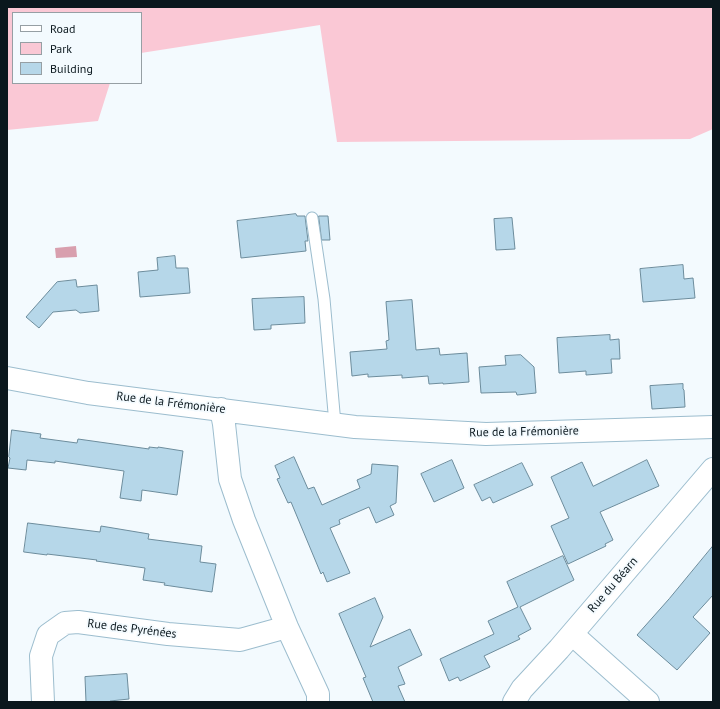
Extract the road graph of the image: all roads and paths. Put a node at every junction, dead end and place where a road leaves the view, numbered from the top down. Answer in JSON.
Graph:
{"nodes":[{"id":1,"x":312,"y":218,"type":"dead end"},
{"id":2,"x":7,"y":378,"type":"edge"},
{"id":3,"x":221,"y":410,"type":"junction"},
{"id":4,"x":335,"y":424,"type":"junction"},
{"id":5,"x":713,"y":427,"type":"edge"},
{"id":6,"x":713,"y":469,"type":"edge"},
{"id":7,"x":287,"y":627,"type":"junction"},
{"id":8,"x":572,"y":634,"type":"junction"},
{"id":9,"x":43,"y":702,"type":"edge"},
{"id":10,"x":318,"y":702,"type":"edge"},
{"id":11,"x":514,"y":702,"type":"edge"},
{"id":12,"x":648,"y":702,"type":"edge"}],
"edges":[{"from":1,"to":4,"type":"lane"},
{"from":2,"to":3,"type":"street","name":"Rue de la Frémonière"},
{"from":3,"to":4,"type":"street","name":"Rue de la Frémonière"},
{"from":3,"to":7,"type":"street"},
{"from":4,"to":5,"type":"street","name":"Rue de la Frémonière"},
{"from":6,"to":8,"type":"street","name":"Rue du Béarn"},
{"from":7,"to":9,"type":"street","name":"Rue des Pyrénées"},
{"from":7,"to":10,"type":"street"},
{"from":8,"to":11,"type":"street","name":"Rue du Béarn"},
{"from":8,"to":12,"type":"street"}]}
